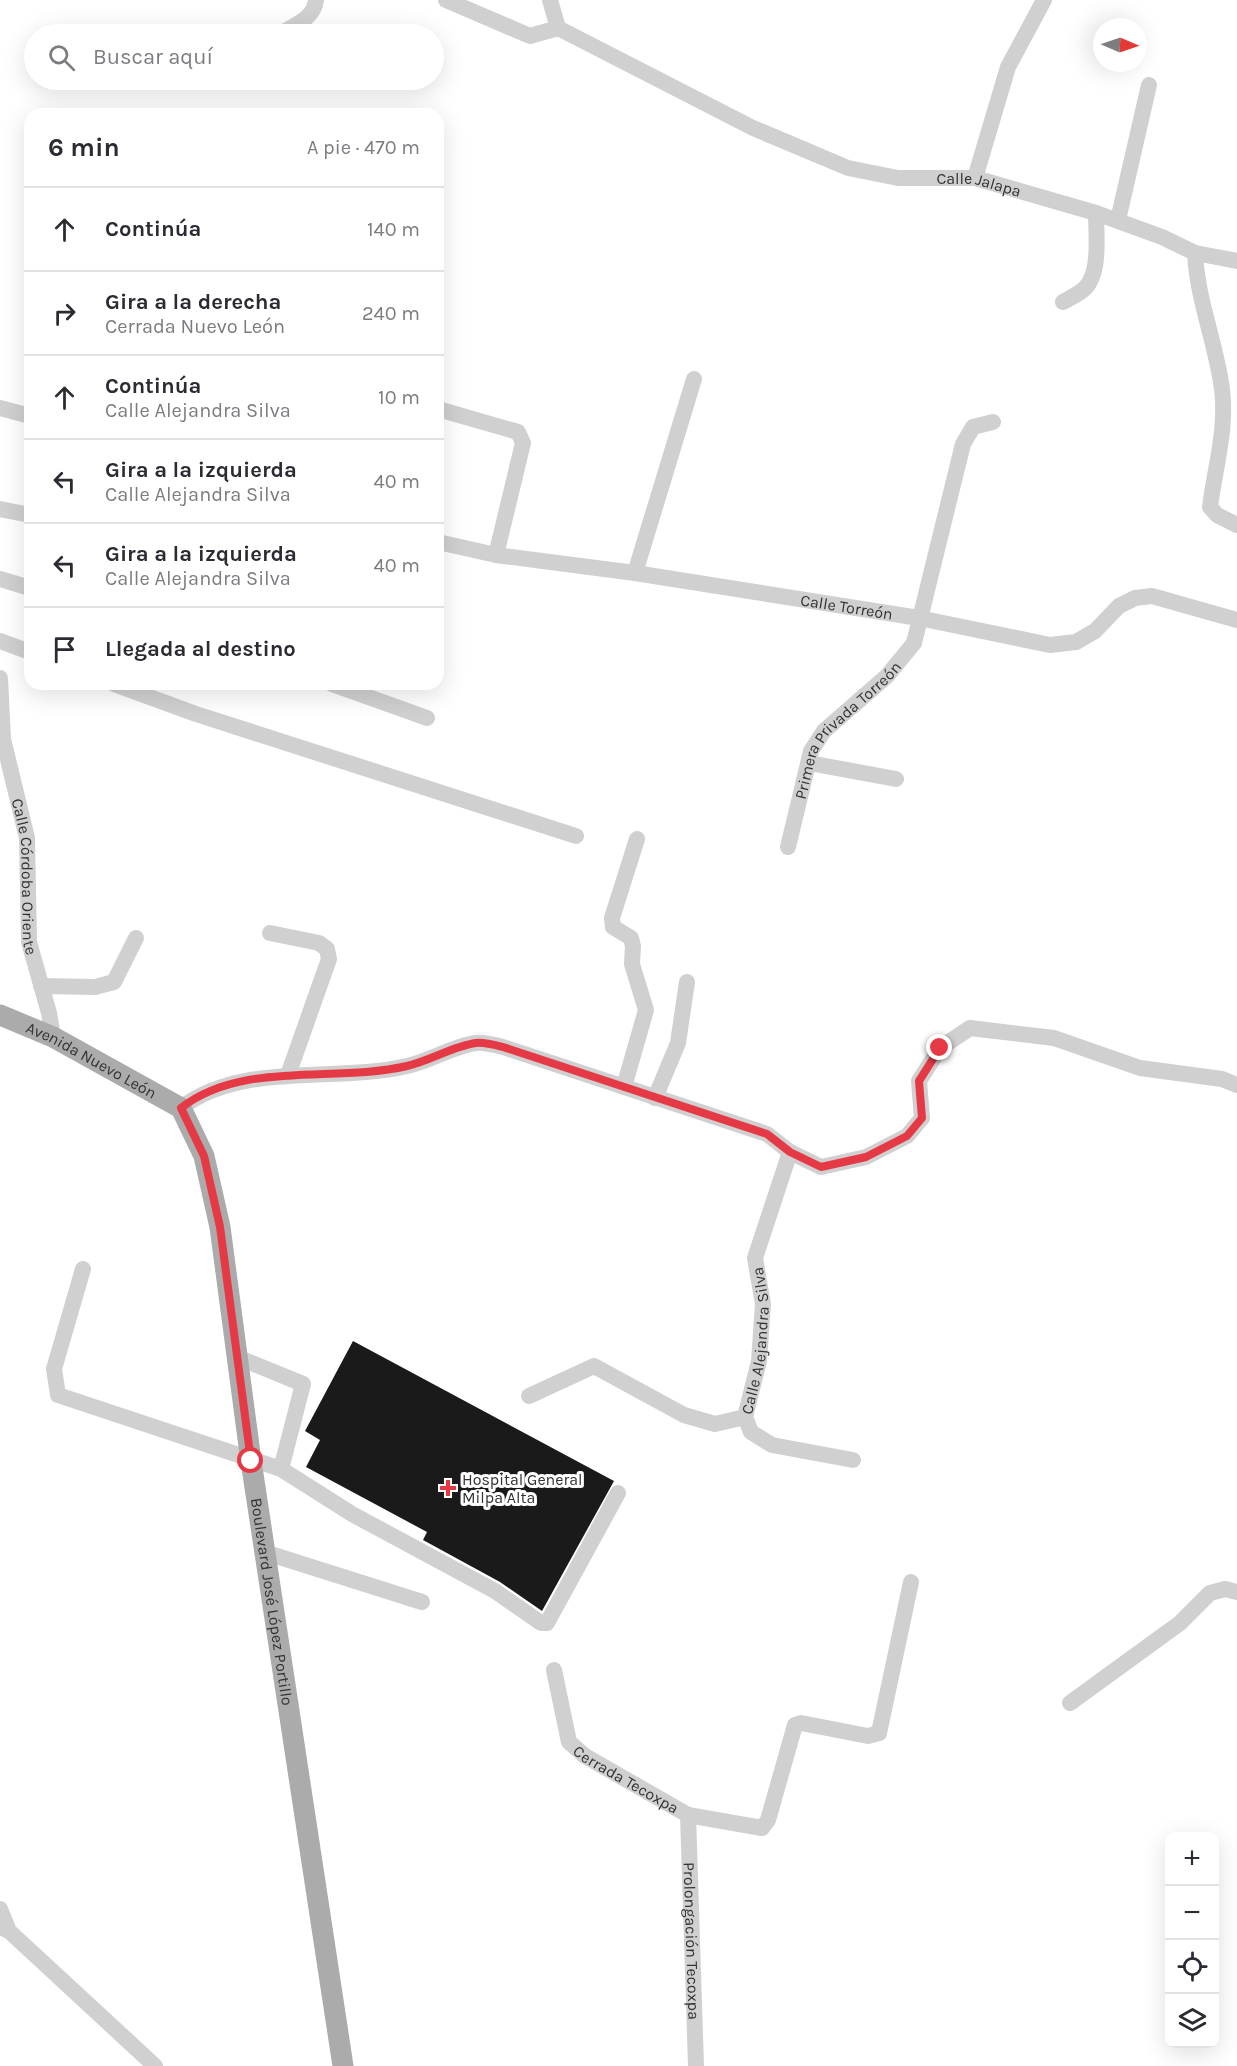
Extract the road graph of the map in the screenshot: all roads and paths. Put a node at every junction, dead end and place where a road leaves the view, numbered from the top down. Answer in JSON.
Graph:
{"nodes":[{"id":1,"x":316,"y":0,"type":"edge"},
{"id":2,"x":446,"y":0,"type":"edge"},
{"id":3,"x":550,"y":0,"type":"edge"},
{"id":4,"x":1044,"y":0,"type":"edge"},
{"id":5,"x":297,"y":24,"type":"edge"},
{"id":6,"x":558,"y":28,"type":"junction"},
{"id":7,"x":1149,"y":85,"type":"dead end"},
{"id":8,"x":975,"y":178,"type":"junction"},
{"id":9,"x":1096,"y":213,"type":"junction"},
{"id":10,"x":1118,"y":220,"type":"junction"},
{"id":11,"x":1195,"y":253,"type":"junction"},
{"id":12,"x":1237,"y":261,"type":"edge"},
{"id":13,"x":1063,"y":302,"type":"dead end"},
{"id":14,"x":694,"y":379,"type":"dead end"},
{"id":15,"x":1229,"y":389,"type":"edge"},
{"id":16,"x":0,"y":408,"type":"edge"},
{"id":17,"x":444,"y":411,"type":"edge"},
{"id":18,"x":24,"y":414,"type":"edge"},
{"id":19,"x":993,"y":422,"type":"dead end"},
{"id":20,"x":0,"y":509,"type":"edge"},
{"id":21,"x":24,"y":514,"type":"edge"},
{"id":22,"x":1237,"y":525,"type":"edge"},
{"id":23,"x":444,"y":543,"type":"edge"},
{"id":24,"x":496,"y":555,"type":"junction"},
{"id":25,"x":635,"y":573,"type":"junction"},
{"id":26,"x":0,"y":579,"type":"edge"},
{"id":27,"x":24,"y":586,"type":"edge"},
{"id":28,"x":919,"y":618,"type":"junction"},
{"id":29,"x":1237,"y":620,"type":"edge"},
{"id":30,"x":0,"y":641,"type":"edge"},
{"id":31,"x":24,"y":650,"type":"edge"},
{"id":32,"x":0,"y":678,"type":"edge"},
{"id":33,"x":130,"y":690,"type":"edge"},
{"id":34,"x":349,"y":690,"type":"edge"},
{"id":35,"x":428,"y":718,"type":"dead end"},
{"id":36,"x":809,"y":763,"type":"junction"},
{"id":37,"x":896,"y":779,"type":"dead end"},
{"id":38,"x":576,"y":836,"type":"dead end"},
{"id":39,"x":637,"y":839,"type":"dead end"},
{"id":40,"x":788,"y":847,"type":"dead end"},
{"id":41,"x":270,"y":933,"type":"dead end"},
{"id":42,"x":136,"y":938,"type":"dead end"},
{"id":43,"x":687,"y":982,"type":"dead end"},
{"id":44,"x":41,"y":986,"type":"junction"},
{"id":45,"x":0,"y":1015,"type":"edge"},
{"id":46,"x":53,"y":1037,"type":"junction"},
{"id":47,"x":288,"y":1075,"type":"junction"},
{"id":48,"x":1237,"y":1085,"type":"edge"},
{"id":49,"x":624,"y":1087,"type":"junction"},
{"id":50,"x":655,"y":1098,"type":"junction"},
{"id":51,"x":181,"y":1108,"type":"junction"},
{"id":52,"x":790,"y":1152,"type":"junction"},
{"id":53,"x":83,"y":1269,"type":"dead end"},
{"id":54,"x":237,"y":1357,"type":"junction"},
{"id":55,"x":529,"y":1396,"type":"dead end"},
{"id":56,"x":745,"y":1417,"type":"junction"},
{"id":57,"x":853,"y":1460,"type":"dead end"},
{"id":58,"x":251,"y":1461,"type":"junction"},
{"id":59,"x":281,"y":1469,"type":"junction"},
{"id":60,"x":618,"y":1493,"type":"dead end"},
{"id":61,"x":264,"y":1552,"type":"junction"},
{"id":62,"x":912,"y":1582,"type":"dead end"},
{"id":63,"x":1237,"y":1592,"type":"edge"},
{"id":64,"x":422,"y":1602,"type":"dead end"},
{"id":65,"x":554,"y":1670,"type":"dead end"},
{"id":66,"x":1070,"y":1703,"type":"dead end"},
{"id":67,"x":688,"y":1815,"type":"junction"},
{"id":68,"x":0,"y":1909,"type":"edge"},
{"id":69,"x":4,"y":1929,"type":"edge"},
{"id":70,"x":155,"y":2066,"type":"edge"},
{"id":71,"x":343,"y":2066,"type":"edge"},
{"id":72,"x":696,"y":2066,"type":"edge"}],
"edges":[{"from":1,"to":5,"type":"street"},
{"from":2,"to":6,"type":"street"},
{"from":3,"to":6,"type":"street"},
{"from":4,"to":8,"type":"street"},
{"from":6,"to":8,"type":"street","name":"Calle Jalapa"},
{"from":7,"to":10,"type":"street"},
{"from":8,"to":9,"type":"street","name":"Calle Jalapa"},
{"from":9,"to":10,"type":"street","name":"Calle Jalapa"},
{"from":9,"to":13,"type":"street"},
{"from":10,"to":11,"type":"street","name":"Calle Jalapa"},
{"from":11,"to":12,"type":"street","name":"Calle Jalapa"},
{"from":11,"to":15,"type":"street"},
{"from":14,"to":25,"type":"street"},
{"from":15,"to":22,"type":"street"},
{"from":16,"to":18,"type":"street"},
{"from":17,"to":24,"type":"street"},
{"from":19,"to":28,"type":"street","name":"Primera Privada Torreón"},
{"from":20,"to":21,"type":"street"},
{"from":23,"to":24,"type":"street","name":"Calle Torreón"},
{"from":24,"to":25,"type":"street","name":"Calle Torreón"},
{"from":25,"to":28,"type":"street","name":"Calle Torreón"},
{"from":26,"to":27,"type":"street"},
{"from":28,"to":29,"type":"street","name":"Calle Torreón"},
{"from":28,"to":36,"type":"street","name":"Primera Privada Torreón"},
{"from":30,"to":31,"type":"street"},
{"from":32,"to":44,"type":"street","name":"Calle Córdoba Oriente"},
{"from":33,"to":38,"type":"street"},
{"from":34,"to":35,"type":"street"},
{"from":36,"to":37,"type":"street"},
{"from":36,"to":40,"type":"street","name":"Primera Privada Torreón"},
{"from":39,"to":49,"type":"street"},
{"from":41,"to":47,"type":"street"},
{"from":42,"to":44,"type":"street"},
{"from":43,"to":50,"type":"street"},
{"from":44,"to":46,"type":"street","name":"Calle Córdoba Oriente"},
{"from":45,"to":46,"type":"main road","name":"Avenida Nuevo León"},
{"from":46,"to":51,"type":"main road","name":"Avenida Nuevo León"},
{"from":47,"to":49,"type":"street"},
{"from":47,"to":51,"type":"street"},
{"from":48,"to":52,"type":"street"},
{"from":49,"to":50,"type":"street"},
{"from":50,"to":52,"type":"street"},
{"from":51,"to":54,"type":"main road","name":"Boulevard José López Portillo"},
{"from":52,"to":56,"type":"street","name":"Calle Alejandra Silva"},
{"from":53,"to":58,"type":"street"},
{"from":54,"to":58,"type":"main road","name":"Boulevard José López Portillo"},
{"from":54,"to":59,"type":"street"},
{"from":55,"to":56,"type":"street"},
{"from":56,"to":57,"type":"street","name":"Calle Alejandra Silva"},
{"from":58,"to":59,"type":"street"},
{"from":58,"to":61,"type":"main road","name":"Boulevard José López Portillo"},
{"from":59,"to":60,"type":"street"},
{"from":61,"to":64,"type":"street"},
{"from":61,"to":71,"type":"main road","name":"Boulevard José López Portillo"},
{"from":62,"to":67,"type":"street","name":"Cerrada Tecoxpa"},
{"from":63,"to":66,"type":"street"},
{"from":65,"to":67,"type":"street","name":"Cerrada Tecoxpa"},
{"from":67,"to":72,"type":"street","name":"Prolongación Tecoxpa"},
{"from":68,"to":69,"type":"street"},
{"from":69,"to":70,"type":"street"}]}
